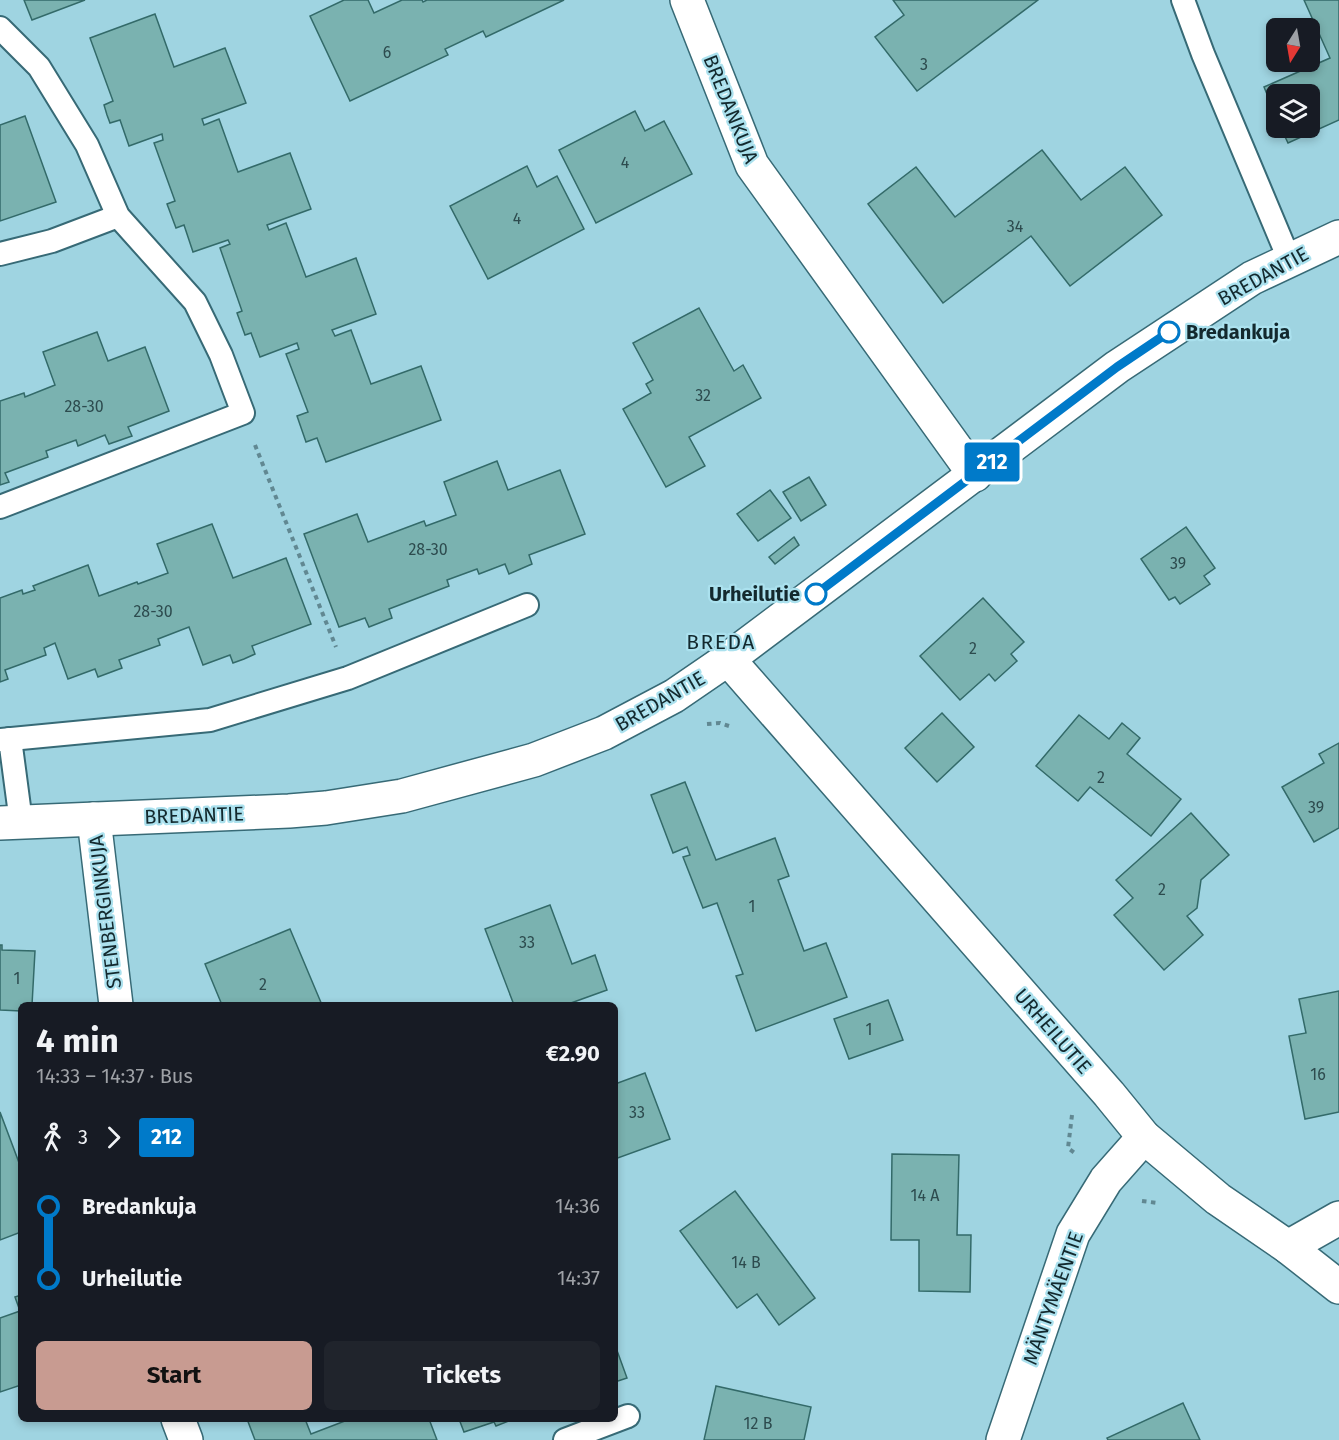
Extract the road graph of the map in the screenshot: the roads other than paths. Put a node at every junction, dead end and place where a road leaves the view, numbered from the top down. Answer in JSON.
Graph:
{"nodes":[{"id":1,"x":687,"y":0,"type":"edge"},
{"id":2,"x":1183,"y":0,"type":"edge"},
{"id":3,"x":0,"y":28,"type":"edge"},
{"id":4,"x":118,"y":216,"type":"junction"},
{"id":5,"x":1339,"y":237,"type":"edge"},
{"id":6,"x":0,"y":254,"type":"edge"},
{"id":7,"x":1289,"y":259,"type":"junction"},
{"id":8,"x":975,"y":475,"type":"junction"},
{"id":9,"x":0,"y":507,"type":"edge"},
{"id":10,"x":527,"y":605,"type":"dead end"},
{"id":11,"x":728,"y":659,"type":"junction"},
{"id":12,"x":5,"y":740,"type":"edge"},
{"id":13,"x":94,"y":819,"type":"junction"},
{"id":14,"x":11,"y":823,"type":"edge"},
{"id":15,"x":116,"y":1002,"type":"edge"},
{"id":16,"x":1144,"y":1137,"type":"junction"},
{"id":17,"x":1339,"y":1218,"type":"edge"},
{"id":18,"x":1288,"y":1246,"type":"junction"},
{"id":19,"x":1339,"y":1287,"type":"edge"},
{"id":20,"x":628,"y":1416,"type":"dead end"},
{"id":21,"x":618,"y":1420,"type":"edge"},
{"id":22,"x":179,"y":1422,"type":"edge"},
{"id":23,"x":612,"y":1422,"type":"edge"},
{"id":24,"x":186,"y":1440,"type":"edge"},
{"id":25,"x":566,"y":1440,"type":"edge"},
{"id":26,"x":1003,"y":1440,"type":"edge"}],
"edges":[{"from":1,"to":8,"type":"street","name":"BREDANKUJA"},
{"from":2,"to":7,"type":"lane"},
{"from":3,"to":4,"type":"lane"},
{"from":4,"to":6,"type":"lane"},
{"from":4,"to":9,"type":"lane"},
{"from":5,"to":7,"type":"street","name":"BREDANTIE"},
{"from":7,"to":8,"type":"street","name":"BREDANTIE"},
{"from":8,"to":11,"type":"street","name":"BREDANTIE"},
{"from":10,"to":12,"type":"lane"},
{"from":11,"to":13,"type":"street","name":"BREDANTIE"},
{"from":11,"to":16,"type":"street","name":"URHEILUTIE"},
{"from":12,"to":14,"type":"lane"},
{"from":13,"to":14,"type":"street","name":"BREDANTIE"},
{"from":13,"to":15,"type":"street","name":"STENBERGINKUJA"},
{"from":16,"to":18,"type":"street","name":"URHEILUTIE"},
{"from":16,"to":26,"type":"street","name":"MÄNTYMÄENTIE"},
{"from":17,"to":18,"type":"street"},
{"from":18,"to":19,"type":"street","name":"URHEILUTIE"},
{"from":20,"to":21,"type":"lane"},
{"from":22,"to":24,"type":"street"},
{"from":23,"to":25,"type":"lane"}]}
